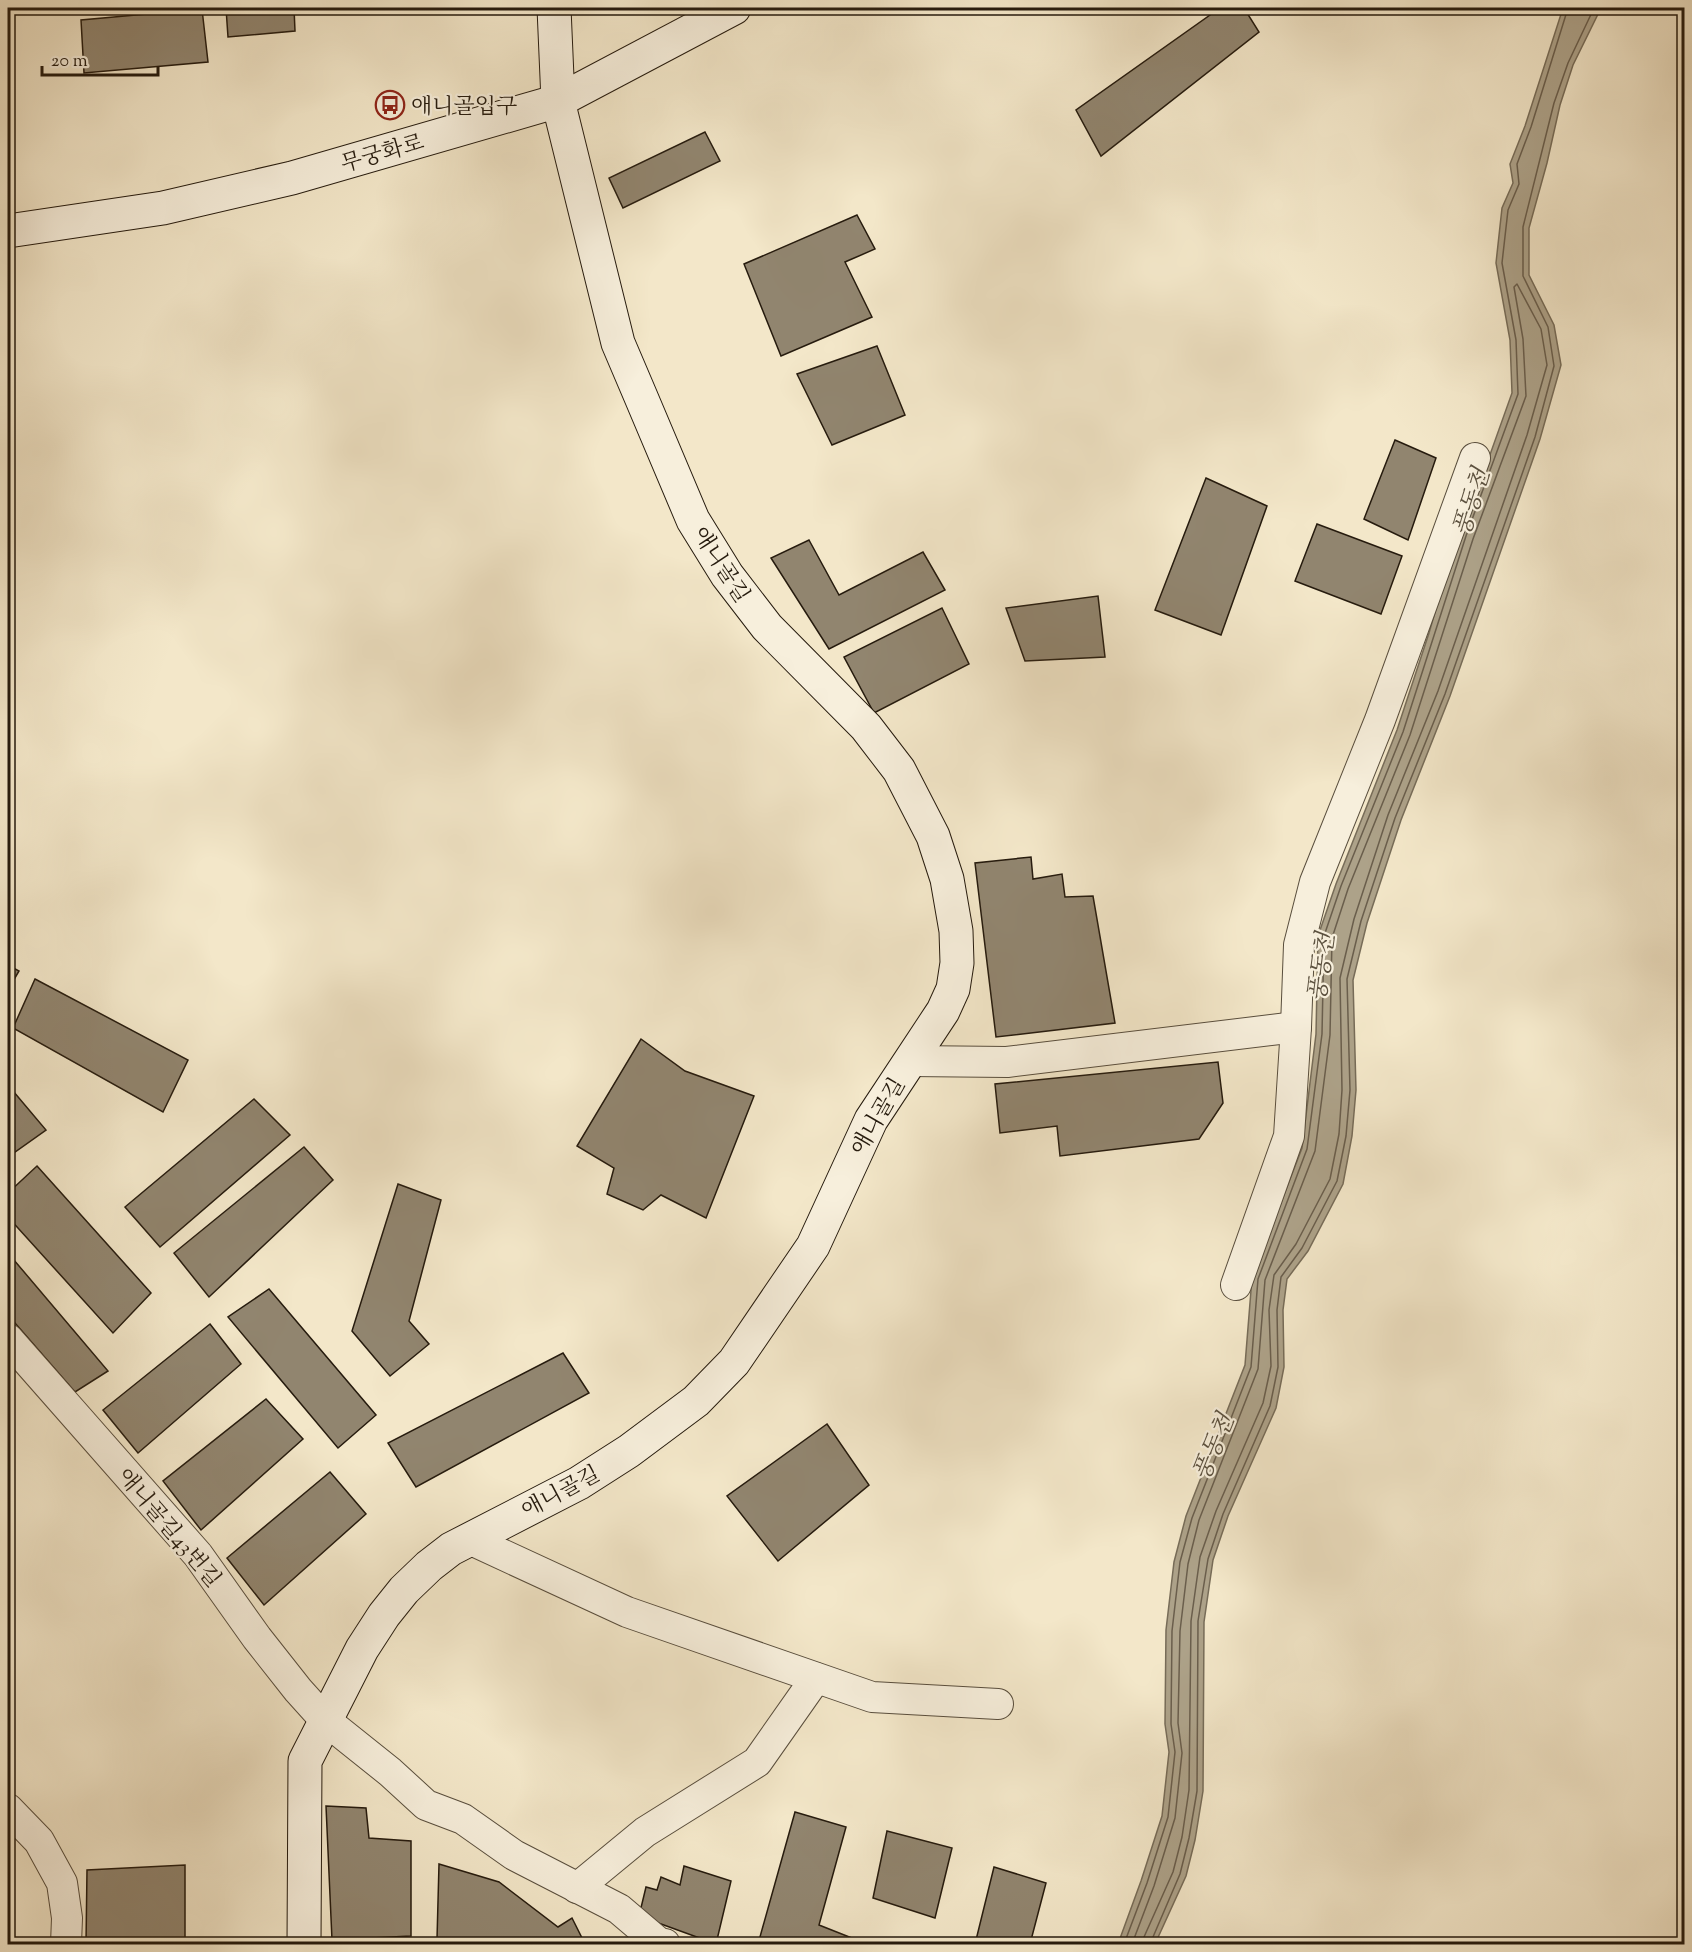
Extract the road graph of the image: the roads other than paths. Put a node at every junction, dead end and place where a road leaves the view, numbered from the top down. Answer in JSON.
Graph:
{"nodes":[{"id":1,"x":554,"y":8,"type":"edge"},
{"id":2,"x":734,"y":8,"type":"edge"},
{"id":3,"x":558,"y":101,"type":"junction"},
{"id":4,"x":8,"y":231,"type":"edge"},
{"id":5,"x":1475,"y":458,"type":"dead end"},
{"id":6,"x":1296,"y":1027,"type":"junction"},
{"id":7,"x":910,"y":1061,"type":"junction"},
{"id":8,"x":1236,"y":1285,"type":"dead end"},
{"id":9,"x":8,"y":1339,"type":"edge"},
{"id":10,"x":469,"y":1539,"type":"junction"},
{"id":11,"x":816,"y":1678,"type":"junction"},
{"id":12,"x":999,"y":1704,"type":"dead end"},
{"id":13,"x":325,"y":1720,"type":"junction"},
{"id":14,"x":8,"y":1809,"type":"edge"},
{"id":15,"x":577,"y":1888,"type":"junction"},
{"id":16,"x":66,"y":1944,"type":"edge"},
{"id":17,"x":304,"y":1944,"type":"edge"},
{"id":18,"x":665,"y":1944,"type":"edge"}],
"edges":[{"from":1,"to":3,"type":"street","name":"애니골길"},
{"from":2,"to":3,"type":"street","name":"무궁화로"},
{"from":3,"to":4,"type":"street","name":"무궁화로"},
{"from":3,"to":7,"type":"street","name":"애니골길"},
{"from":5,"to":6,"type":"street"},
{"from":6,"to":7,"type":"street","name":"애니골길"},
{"from":6,"to":8,"type":"street"},
{"from":7,"to":10,"type":"street","name":"애니골길"},
{"from":9,"to":13,"type":"street","name":"애니골길43번길"},
{"from":10,"to":11,"type":"street"},
{"from":10,"to":13,"type":"street","name":"애니골길"},
{"from":11,"to":12,"type":"street"},
{"from":11,"to":15,"type":"street"},
{"from":13,"to":15,"type":"street","name":"애니골길43번길"},
{"from":13,"to":17,"type":"street","name":"애니골길"},
{"from":14,"to":16,"type":"street"},
{"from":15,"to":18,"type":"street","name":"애니골길43번길"}]}
